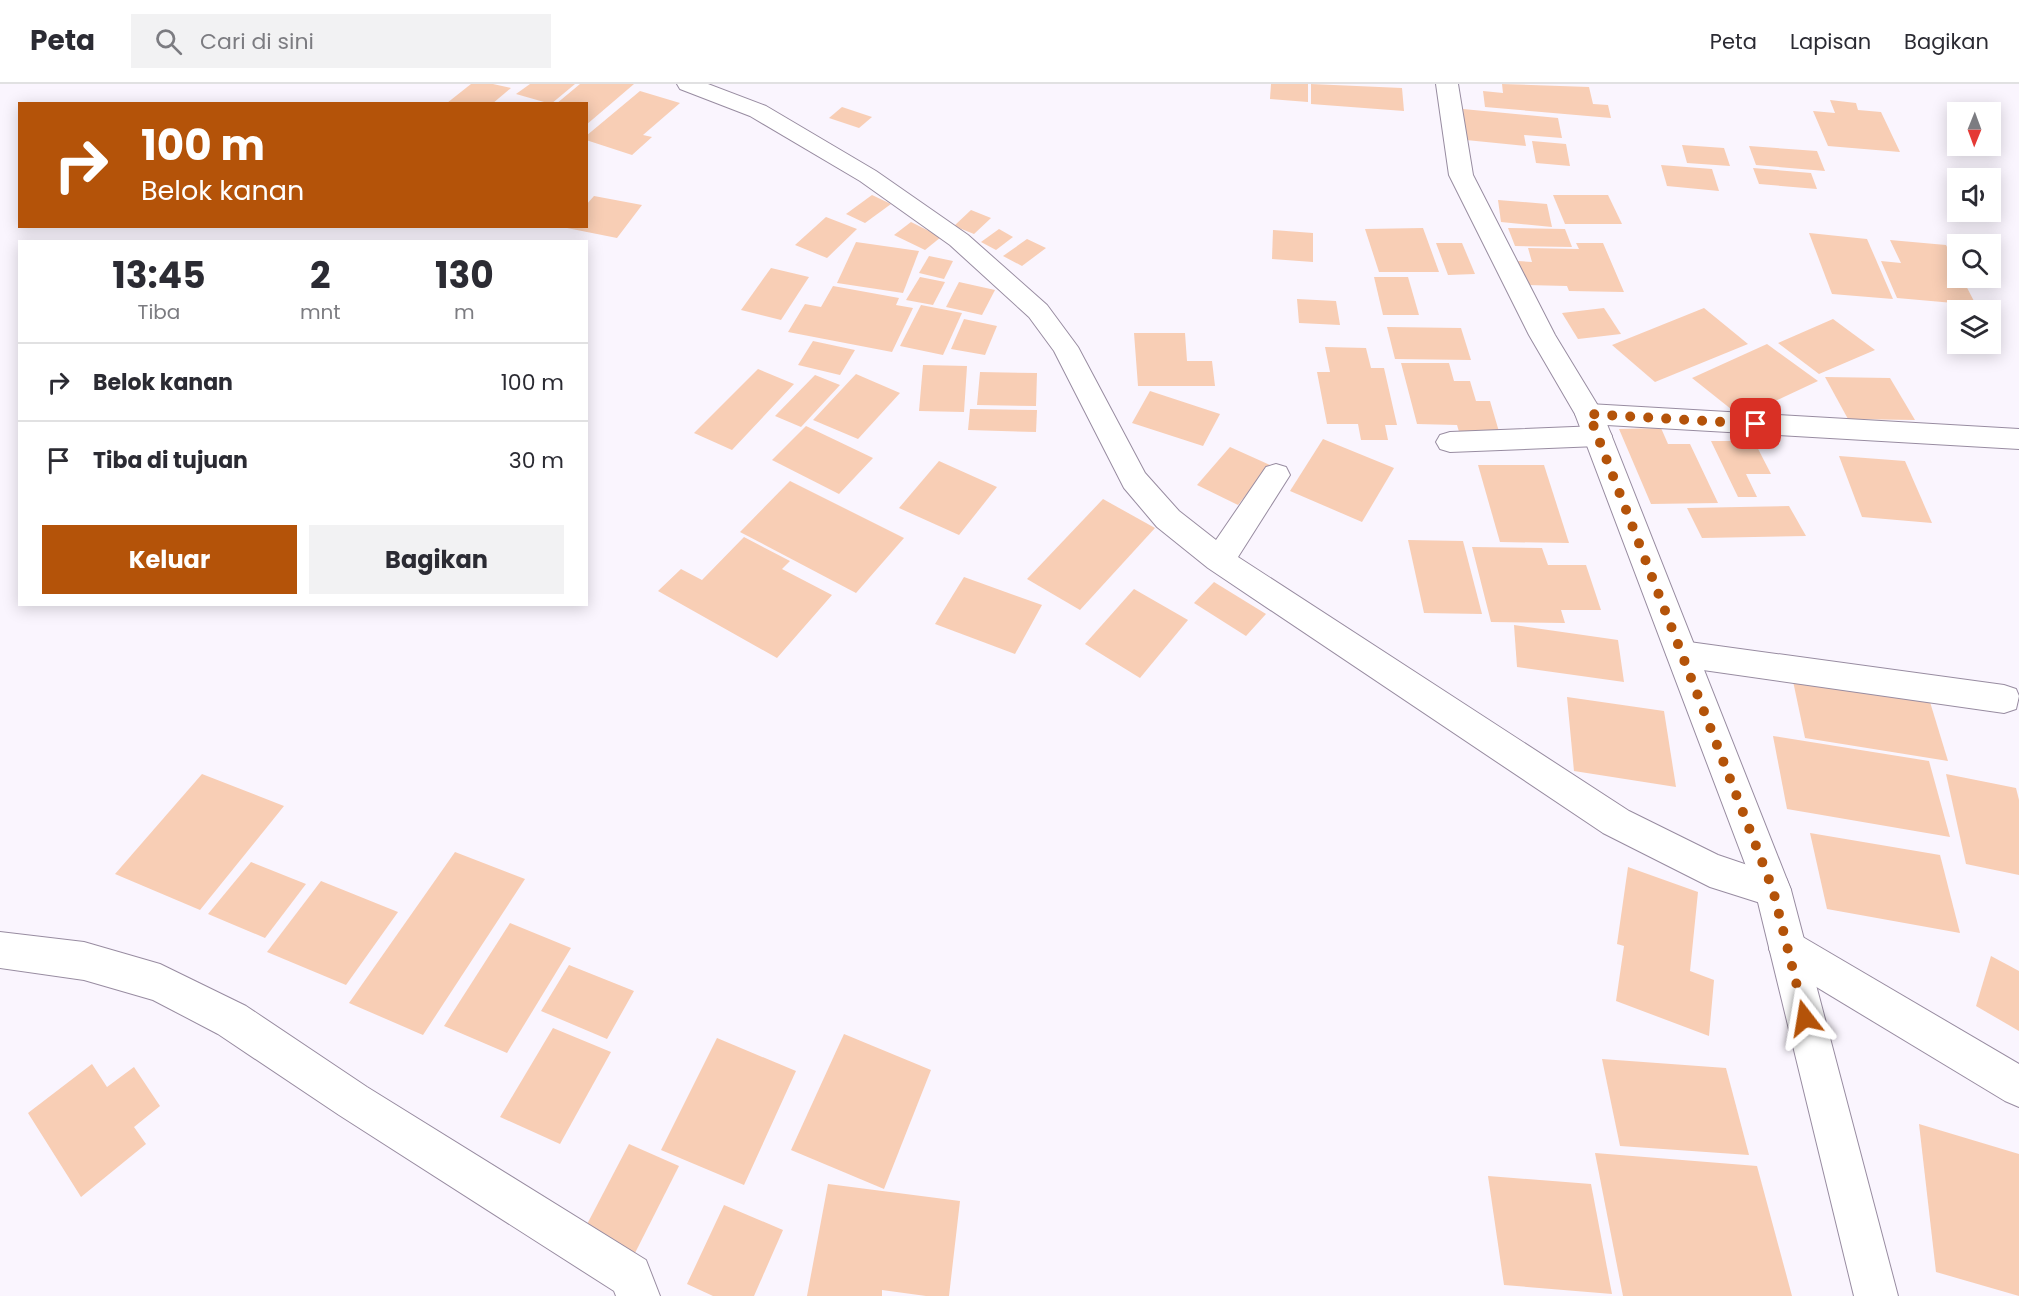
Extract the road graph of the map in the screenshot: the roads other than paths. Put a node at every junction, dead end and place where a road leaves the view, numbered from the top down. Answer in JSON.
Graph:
{"nodes":[{"id":1,"x":688,"y":84,"type":"edge"},
{"id":2,"x":1447,"y":84,"type":"edge"},
{"id":3,"x":1593,"y":425,"type":"junction"},
{"id":4,"x":2019,"y":439,"type":"edge"},
{"id":5,"x":1450,"y":442,"type":"dead end"},
{"id":6,"x":1276,"y":476,"type":"dead end"},
{"id":7,"x":1219,"y":560,"type":"junction"},
{"id":8,"x":1682,"y":654,"type":"junction"},
{"id":9,"x":2004,"y":699,"type":"dead end"},
{"id":10,"x":1773,"y":890,"type":"junction"},
{"id":11,"x":1788,"y":949,"type":"junction"},
{"id":12,"x":0,"y":950,"type":"edge"},
{"id":13,"x":2019,"y":1088,"type":"edge"},
{"id":14,"x":638,"y":1296,"type":"edge"},
{"id":15,"x":1876,"y":1296,"type":"edge"}],
"edges":[{"from":1,"to":7,"type":"street"},
{"from":2,"to":3,"type":"street"},
{"from":3,"to":4,"type":"street"},
{"from":3,"to":5,"type":"street"},
{"from":3,"to":8,"type":"street"},
{"from":6,"to":7,"type":"street"},
{"from":7,"to":10,"type":"street"},
{"from":8,"to":9,"type":"street"},
{"from":8,"to":10,"type":"street"},
{"from":10,"to":11,"type":"street"},
{"from":11,"to":13,"type":"street"},
{"from":11,"to":15,"type":"street"},
{"from":12,"to":14,"type":"street"}]}
